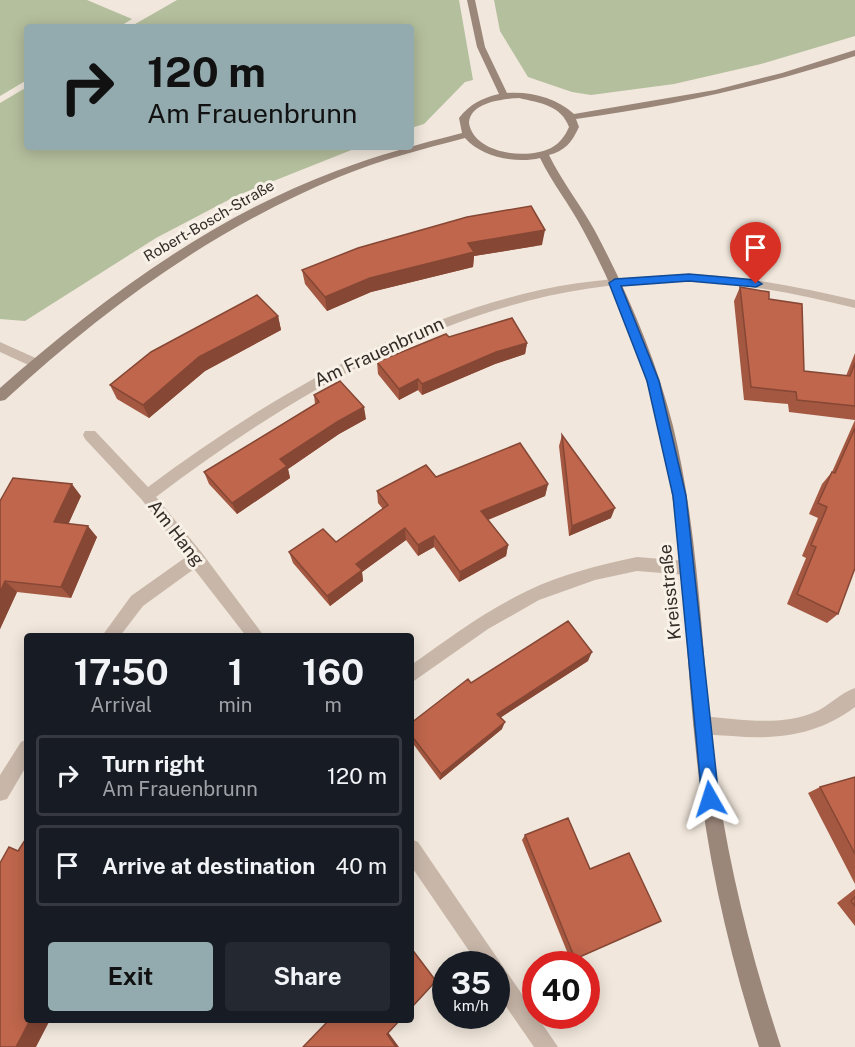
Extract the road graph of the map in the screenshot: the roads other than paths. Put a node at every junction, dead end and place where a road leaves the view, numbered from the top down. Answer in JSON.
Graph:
{"nodes":[{"id":1,"x":471,"y":0,"type":"edge"},
{"id":2,"x":855,"y":53,"type":"edge"},
{"id":3,"x":504,"y":96,"type":"junction"},
{"id":4,"x":571,"y":117,"type":"junction"},
{"id":5,"x":467,"y":135,"type":"junction"},
{"id":6,"x":412,"y":150,"type":"edge"},
{"id":7,"x":414,"y":150,"type":"edge"},
{"id":8,"x":544,"y":155,"type":"junction"},
{"id":9,"x":615,"y":283,"type":"junction"},
{"id":10,"x":855,"y":304,"type":"edge"},
{"id":11,"x":0,"y":347,"type":"edge"},
{"id":12,"x":35,"y":363,"type":"junction"},
{"id":13,"x":0,"y":396,"type":"edge"},
{"id":14,"x":90,"y":435,"type":"dead end"},
{"id":15,"x":147,"y":496,"type":"junction"},
{"id":16,"x":197,"y":558,"type":"junction"},
{"id":17,"x":687,"y":567,"type":"junction"},
{"id":18,"x":112,"y":633,"type":"edge"},
{"id":19,"x":254,"y":633,"type":"edge"},
{"id":20,"x":414,"y":673,"type":"edge"},
{"id":21,"x":855,"y":696,"type":"edge"},
{"id":22,"x":702,"y":725,"type":"junction"},
{"id":23,"x":24,"y":753,"type":"edge"},
{"id":24,"x":0,"y":792,"type":"edge"},
{"id":25,"x":414,"y":853,"type":"edge"},
{"id":26,"x":481,"y":951,"type":"edge"},
{"id":27,"x":510,"y":993,"type":"edge"},
{"id":28,"x":547,"y":1047,"type":"edge"},
{"id":29,"x":770,"y":1047,"type":"edge"}],
"edges":[{"from":1,"to":3,"type":"main road"},
{"from":2,"to":4,"type":"main road"},
{"from":3,"to":4,"type":"main road"},
{"from":3,"to":5,"type":"main road"},
{"from":4,"to":8,"type":"main road"},
{"from":5,"to":7,"type":"main road","name":"Robert-Bosch-Straße"},
{"from":5,"to":8,"type":"main road"},
{"from":6,"to":12,"type":"main road","name":"Robert-Bosch-Straße"},
{"from":8,"to":9,"type":"main road","name":"Kreisstraße"},
{"from":9,"to":10,"type":"street","name":"Am Frauenbrunn"},
{"from":9,"to":15,"type":"street","name":"Am Frauenbrunn"},
{"from":9,"to":17,"type":"main road","name":"Kreisstraße"},
{"from":11,"to":12,"type":"street"},
{"from":12,"to":13,"type":"main road","name":"Robert-Bosch-Straße"},
{"from":14,"to":15,"type":"street","name":"Am Hang"},
{"from":15,"to":16,"type":"street","name":"Am Hang"},
{"from":16,"to":18,"type":"street"},
{"from":16,"to":19,"type":"street","name":"Am Hang"},
{"from":17,"to":20,"type":"street"},
{"from":17,"to":22,"type":"main road","name":"Kreisstraße"},
{"from":21,"to":22,"type":"street"},
{"from":22,"to":29,"type":"main road","name":"Kreisstraße"},
{"from":23,"to":24,"type":"street"},
{"from":25,"to":26,"type":"street"},
{"from":27,"to":28,"type":"street"}]}
